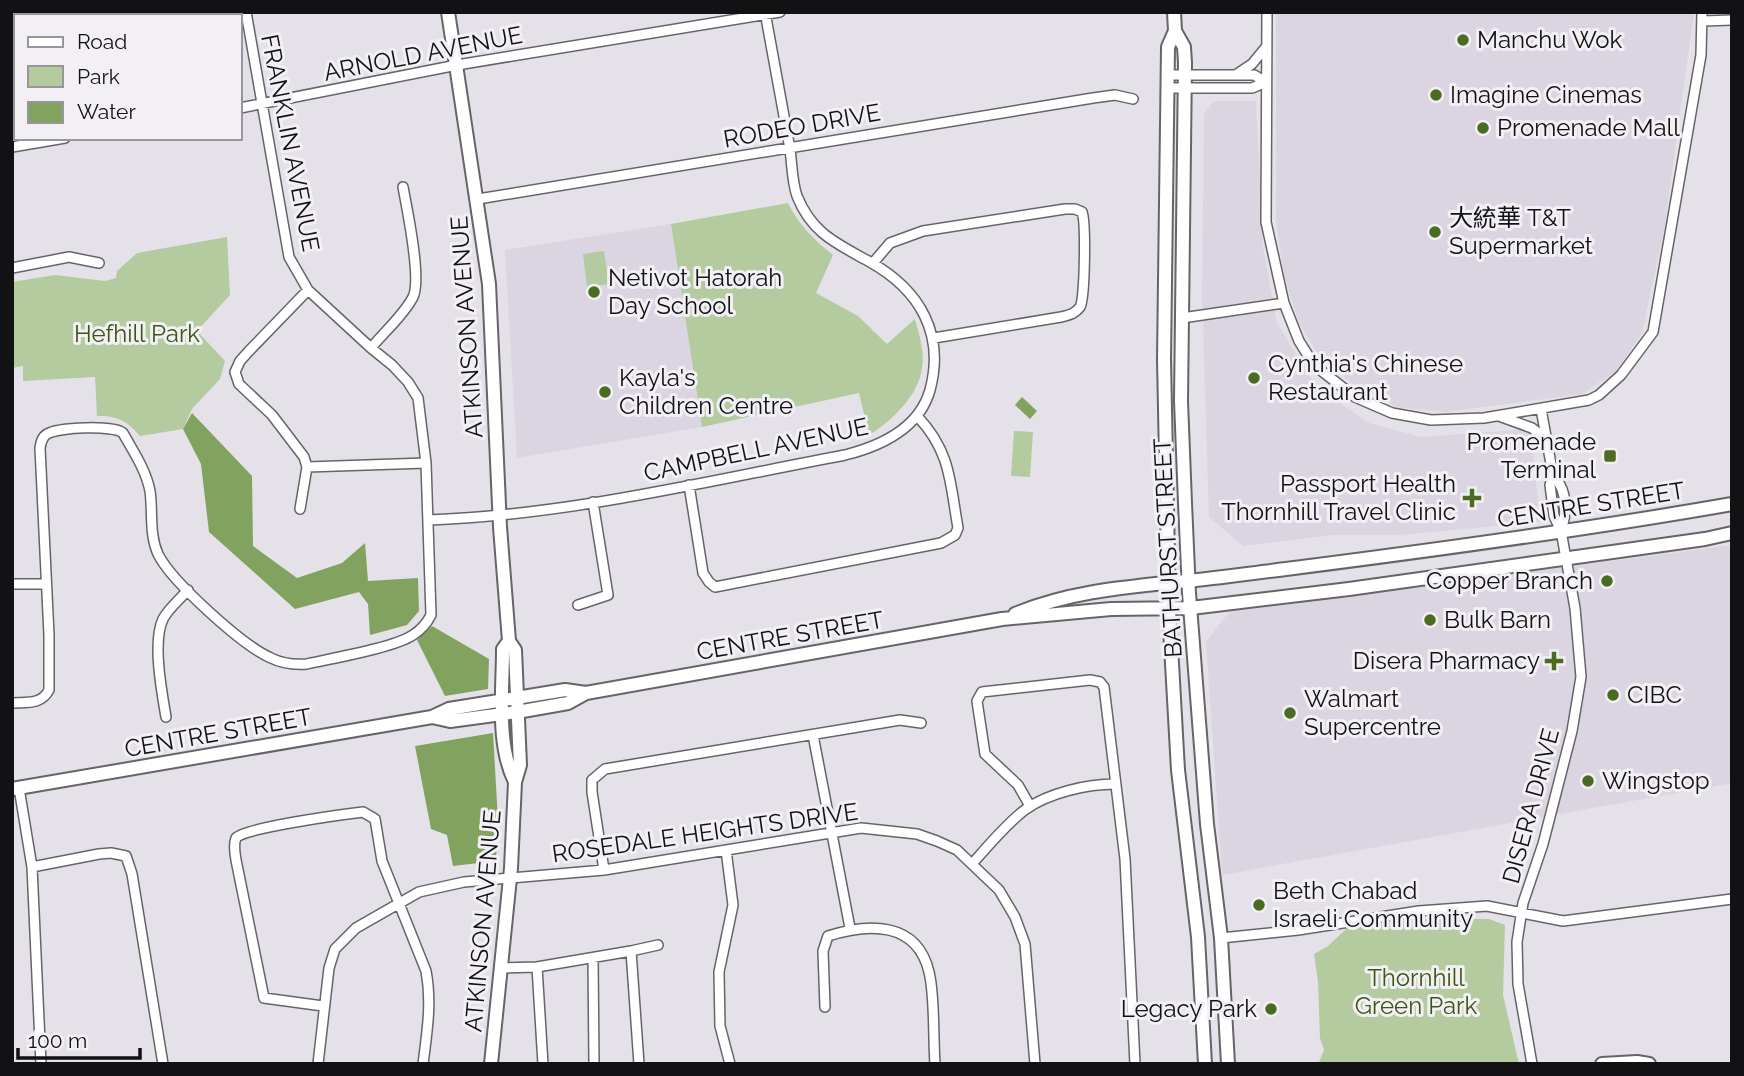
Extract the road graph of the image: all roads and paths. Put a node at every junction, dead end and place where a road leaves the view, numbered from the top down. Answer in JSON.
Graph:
{"nodes":[{"id":1,"x":246,"y":12,"type":"edge"},
{"id":2,"x":448,"y":12,"type":"edge"},
{"id":3,"x":780,"y":12,"type":"edge"},
{"id":4,"x":1174,"y":12,"type":"edge"},
{"id":5,"x":1267,"y":12,"type":"edge"},
{"id":6,"x":765,"y":14,"type":"edge"},
{"id":7,"x":1702,"y":17,"type":"edge"},
{"id":8,"x":1732,"y":20,"type":"edge"},
{"id":9,"x":1175,"y":31,"type":"junction"},
{"id":10,"x":1266,"y":47,"type":"junction"},
{"id":11,"x":457,"y":65,"type":"junction"},
{"id":12,"x":1236,"y":75,"type":"junction"},
{"id":13,"x":1168,"y":81,"type":"junction"},
{"id":14,"x":1185,"y":82,"type":"junction"},
{"id":15,"x":1266,"y":82,"type":"junction"},
{"id":16,"x":1133,"y":99,"type":"dead end"},
{"id":17,"x":263,"y":103,"type":"junction"},
{"id":18,"x":242,"y":107,"type":"edge"},
{"id":19,"x":53,"y":140,"type":"edge"},
{"id":20,"x":12,"y":147,"type":"edge"},
{"id":21,"x":790,"y":148,"type":"junction"},
{"id":22,"x":403,"y":187,"type":"dead end"},
{"id":23,"x":478,"y":199,"type":"junction"},
{"id":24,"x":99,"y":263,"type":"dead end"},
{"id":25,"x":873,"y":263,"type":"junction"},
{"id":26,"x":12,"y":268,"type":"edge"},
{"id":27,"x":308,"y":290,"type":"junction"},
{"id":28,"x":1284,"y":303,"type":"junction"},
{"id":29,"x":1182,"y":318,"type":"junction"},
{"id":30,"x":934,"y":338,"type":"junction"},
{"id":31,"x":371,"y":348,"type":"junction"},
{"id":32,"x":1541,"y":409,"type":"junction"},
{"id":33,"x":1498,"y":416,"type":"junction"},
{"id":34,"x":918,"y":417,"type":"junction"},
{"id":35,"x":1547,"y":440,"type":"junction"},
{"id":36,"x":426,"y":463,"type":"junction"},
{"id":37,"x":307,"y":467,"type":"junction"},
{"id":38,"x":688,"y":485,"type":"junction"},
{"id":39,"x":593,"y":502,"type":"junction"},
{"id":40,"x":1732,"y":504,"type":"edge"},
{"id":41,"x":300,"y":509,"type":"dead end"},
{"id":42,"x":500,"y":516,"type":"junction"},
{"id":43,"x":429,"y":520,"type":"junction"},
{"id":44,"x":1561,"y":531,"type":"junction"},
{"id":45,"x":1732,"y":533,"type":"edge"},
{"id":46,"x":1566,"y":558,"type":"junction"},
{"id":47,"x":1189,"y":581,"type":"junction"},
{"id":48,"x":46,"y":583,"type":"junction"},
{"id":49,"x":1168,"y":583,"type":"junction"},
{"id":50,"x":12,"y":584,"type":"edge"},
{"id":51,"x":188,"y":590,"type":"junction"},
{"id":52,"x":578,"y":604,"type":"dead end"},
{"id":53,"x":1191,"y":608,"type":"junction"},
{"id":54,"x":1168,"y":610,"type":"junction"},
{"id":55,"x":1002,"y":619,"type":"junction"},
{"id":56,"x":509,"y":641,"type":"junction"},
{"id":57,"x":586,"y":693,"type":"junction"},
{"id":58,"x":517,"y":698,"type":"junction"},
{"id":59,"x":503,"y":700,"type":"junction"},
{"id":60,"x":12,"y":703,"type":"edge"},
{"id":61,"x":517,"y":712,"type":"junction"},
{"id":62,"x":503,"y":714,"type":"junction"},
{"id":63,"x":166,"y":717,"type":"dead end"},
{"id":64,"x":432,"y":717,"type":"junction"},
{"id":65,"x":921,"y":723,"type":"dead end"},
{"id":66,"x":813,"y":735,"type":"junction"},
{"id":67,"x":515,"y":782,"type":"junction"},
{"id":68,"x":1115,"y":784,"type":"junction"},
{"id":69,"x":16,"y":789,"type":"edge"},
{"id":70,"x":1030,"y":806,"type":"junction"},
{"id":71,"x":830,"y":832,"type":"junction"},
{"id":72,"x":726,"y":850,"type":"junction"},
{"id":73,"x":972,"y":864,"type":"junction"},
{"id":74,"x":32,"y":867,"type":"junction"},
{"id":75,"x":604,"y":870,"type":"junction"},
{"id":76,"x":510,"y":879,"type":"junction"},
{"id":77,"x":1732,"y":899,"type":"edge"},
{"id":78,"x":399,"y":903,"type":"junction"},
{"id":79,"x":1522,"y":912,"type":"junction"},
{"id":80,"x":850,"y":928,"type":"junction"},
{"id":81,"x":1221,"y":938,"type":"junction"},
{"id":82,"x":658,"y":945,"type":"dead end"},
{"id":83,"x":631,"y":951,"type":"junction"},
{"id":84,"x":593,"y":958,"type":"junction"},
{"id":85,"x":537,"y":967,"type":"junction"},
{"id":86,"x":501,"y":968,"type":"junction"},
{"id":87,"x":323,"y":1006,"type":"junction"},
{"id":88,"x":825,"y":1007,"type":"dead end"},
{"id":89,"x":41,"y":1064,"type":"edge"},
{"id":90,"x":163,"y":1064,"type":"edge"},
{"id":91,"x":318,"y":1064,"type":"edge"},
{"id":92,"x":422,"y":1064,"type":"edge"},
{"id":93,"x":491,"y":1064,"type":"edge"},
{"id":94,"x":543,"y":1064,"type":"edge"},
{"id":95,"x":594,"y":1064,"type":"edge"},
{"id":96,"x":639,"y":1064,"type":"edge"},
{"id":97,"x":730,"y":1064,"type":"edge"},
{"id":98,"x":935,"y":1064,"type":"edge"},
{"id":99,"x":1035,"y":1064,"type":"edge"},
{"id":100,"x":1135,"y":1064,"type":"edge"},
{"id":101,"x":1205,"y":1064,"type":"edge"},
{"id":102,"x":1228,"y":1064,"type":"edge"},
{"id":103,"x":1532,"y":1064,"type":"edge"},
{"id":104,"x":1602,"y":1064,"type":"edge"},
{"id":105,"x":1649,"y":1064,"type":"edge"}],
"edges":[{"from":1,"to":17,"type":"street","name":"FRANKLIN AVENUE"},
{"from":2,"to":11,"type":"main road","name":"ATKINSON AVENUE"},
{"from":3,"to":6,"type":"street","name":"ARNOLD AVENUE"},
{"from":4,"to":9,"type":"main road","name":"BATHURST STREET"},
{"from":5,"to":10,"type":"street"},
{"from":6,"to":11,"type":"street","name":"ARNOLD AVENUE"},
{"from":6,"to":21,"type":"street"},
{"from":7,"to":8,"type":"street"},
{"from":7,"to":32,"type":"street"},
{"from":9,"to":13,"type":"main road","name":"BATHURST STREET"},
{"from":9,"to":14,"type":"main road","name":"BATHURST STREET"},
{"from":10,"to":12,"type":"street"},
{"from":10,"to":15,"type":"street"},
{"from":11,"to":17,"type":"street","name":"ARNOLD AVENUE"},
{"from":11,"to":23,"type":"main road","name":"ATKINSON AVENUE"},
{"from":12,"to":14,"type":"street"},
{"from":12,"to":15,"type":"street"},
{"from":13,"to":14,"type":"street"},
{"from":13,"to":49,"type":"main road","name":"BATHURST STREET"},
{"from":14,"to":15,"type":"street"},
{"from":14,"to":29,"type":"main road","name":"BATHURST STREET"},
{"from":15,"to":28,"type":"street"},
{"from":16,"to":21,"type":"street","name":"RODEO DRIVE"},
{"from":17,"to":18,"type":"street","name":"ARNOLD AVENUE"},
{"from":17,"to":27,"type":"street","name":"FRANKLIN AVENUE"},
{"from":19,"to":20,"type":"street"},
{"from":21,"to":23,"type":"street","name":"RODEO DRIVE"},
{"from":21,"to":25,"type":"street"},
{"from":22,"to":31,"type":"street"},
{"from":23,"to":42,"type":"main road","name":"ATKINSON AVENUE"},
{"from":24,"to":26,"type":"street"},
{"from":25,"to":30,"type":"street"},
{"from":25,"to":30,"type":"street"},
{"from":27,"to":31,"type":"street","name":"FRANKLIN AVENUE"},
{"from":27,"to":37,"type":"street"},
{"from":28,"to":29,"type":"street"},
{"from":28,"to":33,"type":"street"},
{"from":29,"to":47,"type":"main road","name":"BATHURST STREET"},
{"from":30,"to":34,"type":"street"},
{"from":31,"to":36,"type":"street","name":"FRANKLIN AVENUE"},
{"from":32,"to":33,"type":"street"},
{"from":32,"to":35,"type":"street","name":"DISERA DRIVE"},
{"from":33,"to":35,"type":"street"},
{"from":34,"to":38,"type":"street","name":"CAMPBELL AVENUE"},
{"from":34,"to":38,"type":"street"},
{"from":35,"to":44,"type":"street","name":"DISERA DRIVE"},
{"from":36,"to":37,"type":"street"},
{"from":36,"to":43,"type":"street","name":"FRANKLIN AVENUE"},
{"from":37,"to":41,"type":"street"},
{"from":38,"to":39,"type":"street","name":"CAMPBELL AVENUE"},
{"from":39,"to":42,"type":"street","name":"CAMPBELL AVENUE"},
{"from":39,"to":52,"type":"street"},
{"from":40,"to":44,"type":"main road","name":"CENTRE STREET"},
{"from":42,"to":43,"type":"street","name":"CAMPBELL AVENUE"},
{"from":42,"to":56,"type":"main road","name":"ATKINSON AVENUE"},
{"from":43,"to":51,"type":"street","name":"FRANKLIN AVENUE"},
{"from":44,"to":46,"type":"street","name":"DISERA DRIVE"},
{"from":44,"to":47,"type":"main road","name":"CENTRE STREET"},
{"from":45,"to":46,"type":"main road","name":"CENTRE STREET"},
{"from":46,"to":53,"type":"main road","name":"CENTRE STREET"},
{"from":46,"to":79,"type":"street","name":"DISERA DRIVE"},
{"from":47,"to":49,"type":"main road","name":"CENTRE STREET"},
{"from":47,"to":53,"type":"main road","name":"BATHURST STREET"},
{"from":48,"to":50,"type":"street"},
{"from":48,"to":51,"type":"street","name":"FRANKLIN AVENUE"},
{"from":48,"to":60,"type":"street"},
{"from":49,"to":54,"type":"main road","name":"BATHURST STREET"},
{"from":49,"to":55,"type":"main road","name":"CENTRE STREET"},
{"from":51,"to":63,"type":"street"},
{"from":53,"to":54,"type":"main road","name":"CENTRE STREET"},
{"from":53,"to":81,"type":"main road","name":"BATHURST STREET"},
{"from":54,"to":55,"type":"main road","name":"CENTRE STREET"},
{"from":54,"to":101,"type":"main road","name":"BATHURST STREET"},
{"from":55,"to":57,"type":"main road","name":"CENTRE STREET"},
{"from":56,"to":58,"type":"main road","name":"ATKINSON AVENUE"},
{"from":56,"to":59,"type":"main road","name":"ATKINSON AVENUE"},
{"from":57,"to":58,"type":"main road","name":"CENTRE STREET"},
{"from":57,"to":61,"type":"main road","name":"CENTRE STREET"},
{"from":58,"to":59,"type":"main road","name":"CENTRE STREET"},
{"from":58,"to":61,"type":"main road","name":"ATKINSON AVENUE"},
{"from":59,"to":62,"type":"main road","name":"ATKINSON AVENUE"},
{"from":59,"to":64,"type":"main road","name":"CENTRE STREET"},
{"from":61,"to":62,"type":"main road","name":"CENTRE STREET"},
{"from":61,"to":67,"type":"main road","name":"ATKINSON AVENUE"},
{"from":62,"to":64,"type":"main road","name":"CENTRE STREET"},
{"from":62,"to":67,"type":"main road","name":"ATKINSON AVENUE"},
{"from":64,"to":69,"type":"main road","name":"CENTRE STREET"},
{"from":65,"to":66,"type":"street"},
{"from":66,"to":71,"type":"street"},
{"from":66,"to":75,"type":"street"},
{"from":67,"to":76,"type":"main road","name":"ATKINSON AVENUE"},
{"from":68,"to":70,"type":"street"},
{"from":68,"to":70,"type":"street"},
{"from":68,"to":100,"type":"street"},
{"from":69,"to":74,"type":"street"},
{"from":70,"to":73,"type":"street"},
{"from":71,"to":72,"type":"street","name":"ROSEDALE HEIGHTS DRIVE"},
{"from":71,"to":73,"type":"street","name":"ROSEDALE HEIGHTS DRIVE"},
{"from":71,"to":80,"type":"street"},
{"from":72,"to":75,"type":"street","name":"ROSEDALE HEIGHTS DRIVE"},
{"from":72,"to":97,"type":"street"},
{"from":73,"to":99,"type":"street","name":"ROSEDALE HEIGHTS DRIVE"},
{"from":74,"to":89,"type":"street"},
{"from":74,"to":90,"type":"street"},
{"from":75,"to":76,"type":"street","name":"ROSEDALE HEIGHTS DRIVE"},
{"from":76,"to":78,"type":"street","name":"ROSEDALE HEIGHTS DRIVE"},
{"from":76,"to":86,"type":"main road","name":"ATKINSON AVENUE"},
{"from":77,"to":79,"type":"street"},
{"from":78,"to":87,"type":"street","name":"ROSEDALE HEIGHTS DRIVE"},
{"from":78,"to":87,"type":"street"},
{"from":78,"to":92,"type":"street"},
{"from":79,"to":81,"type":"street"},
{"from":79,"to":103,"type":"street","name":"DISERA DRIVE"},
{"from":80,"to":88,"type":"street"},
{"from":80,"to":98,"type":"street"},
{"from":81,"to":102,"type":"main road","name":"BATHURST STREET"},
{"from":82,"to":83,"type":"street"},
{"from":83,"to":84,"type":"street"},
{"from":83,"to":96,"type":"street"},
{"from":84,"to":85,"type":"street"},
{"from":84,"to":95,"type":"street"},
{"from":85,"to":86,"type":"street"},
{"from":85,"to":94,"type":"street"},
{"from":86,"to":93,"type":"main road","name":"ATKINSON AVENUE"},
{"from":87,"to":91,"type":"street","name":"ROSEDALE HEIGHTS DRIVE"},
{"from":104,"to":105,"type":"main road"}]}
